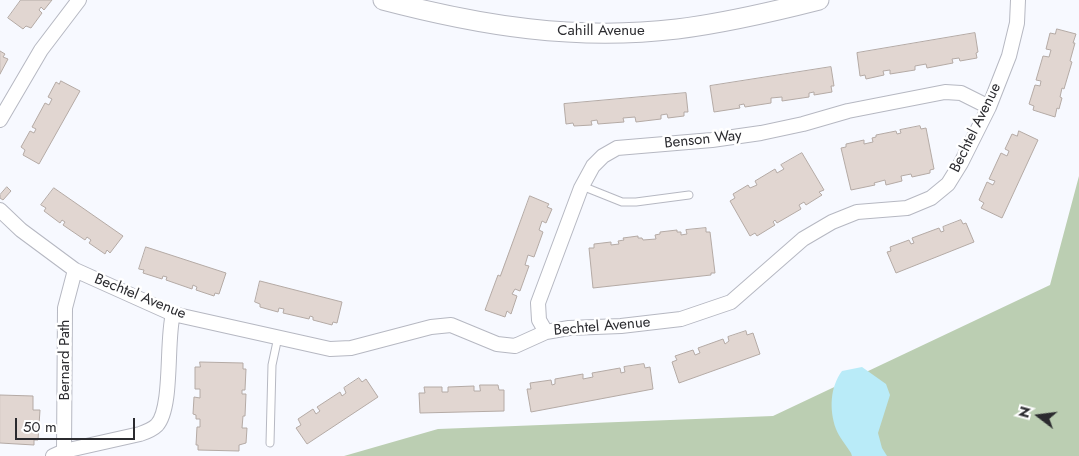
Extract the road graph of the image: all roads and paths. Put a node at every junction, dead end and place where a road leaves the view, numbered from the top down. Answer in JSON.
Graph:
{"nodes":[{"id":1,"x":79,"y":0,"type":"edge"},
{"id":2,"x":383,"y":0,"type":"edge"},
{"id":3,"x":819,"y":0,"type":"edge"},
{"id":4,"x":1018,"y":0,"type":"edge"},
{"id":5,"x":437,"y":7,"type":"edge"},
{"id":6,"x":990,"y":107,"type":"junction"},
{"id":7,"x":0,"y":120,"type":"edge"},
{"id":8,"x":582,"y":186,"type":"junction"},
{"id":9,"x":689,"y":195,"type":"dead end"},
{"id":10,"x":0,"y":210,"type":"edge"},
{"id":11,"x":75,"y":270,"type":"junction"},
{"id":12,"x":173,"y":314,"type":"junction"},
{"id":13,"x":546,"y":332,"type":"junction"},
{"id":14,"x":278,"y":337,"type":"junction"},
{"id":15,"x":270,"y":443,"type":"dead end"},
{"id":16,"x":59,"y":454,"type":"edge"}],
"edges":[{"from":1,"to":7,"type":"street"},
{"from":2,"to":5,"type":"street","name":"Cahill Avenue"},
{"from":3,"to":5,"type":"street","name":"Cahill Avenue"},
{"from":4,"to":6,"type":"street","name":"Bechtel Avenue"},
{"from":6,"to":8,"type":"street","name":"Benson Way"},
{"from":6,"to":13,"type":"street","name":"Bechtel Avenue"},
{"from":8,"to":9,"type":"lane"},
{"from":8,"to":13,"type":"street","name":"Benson Way"},
{"from":10,"to":11,"type":"street","name":"Bechtel Avenue"},
{"from":11,"to":12,"type":"street","name":"Bechtel Avenue"},
{"from":11,"to":16,"type":"street","name":"Bernard Path"},
{"from":12,"to":14,"type":"street","name":"Bechtel Avenue"},
{"from":12,"to":16,"type":"street"},
{"from":13,"to":14,"type":"street","name":"Bechtel Avenue"},
{"from":14,"to":15,"type":"lane"}]}
